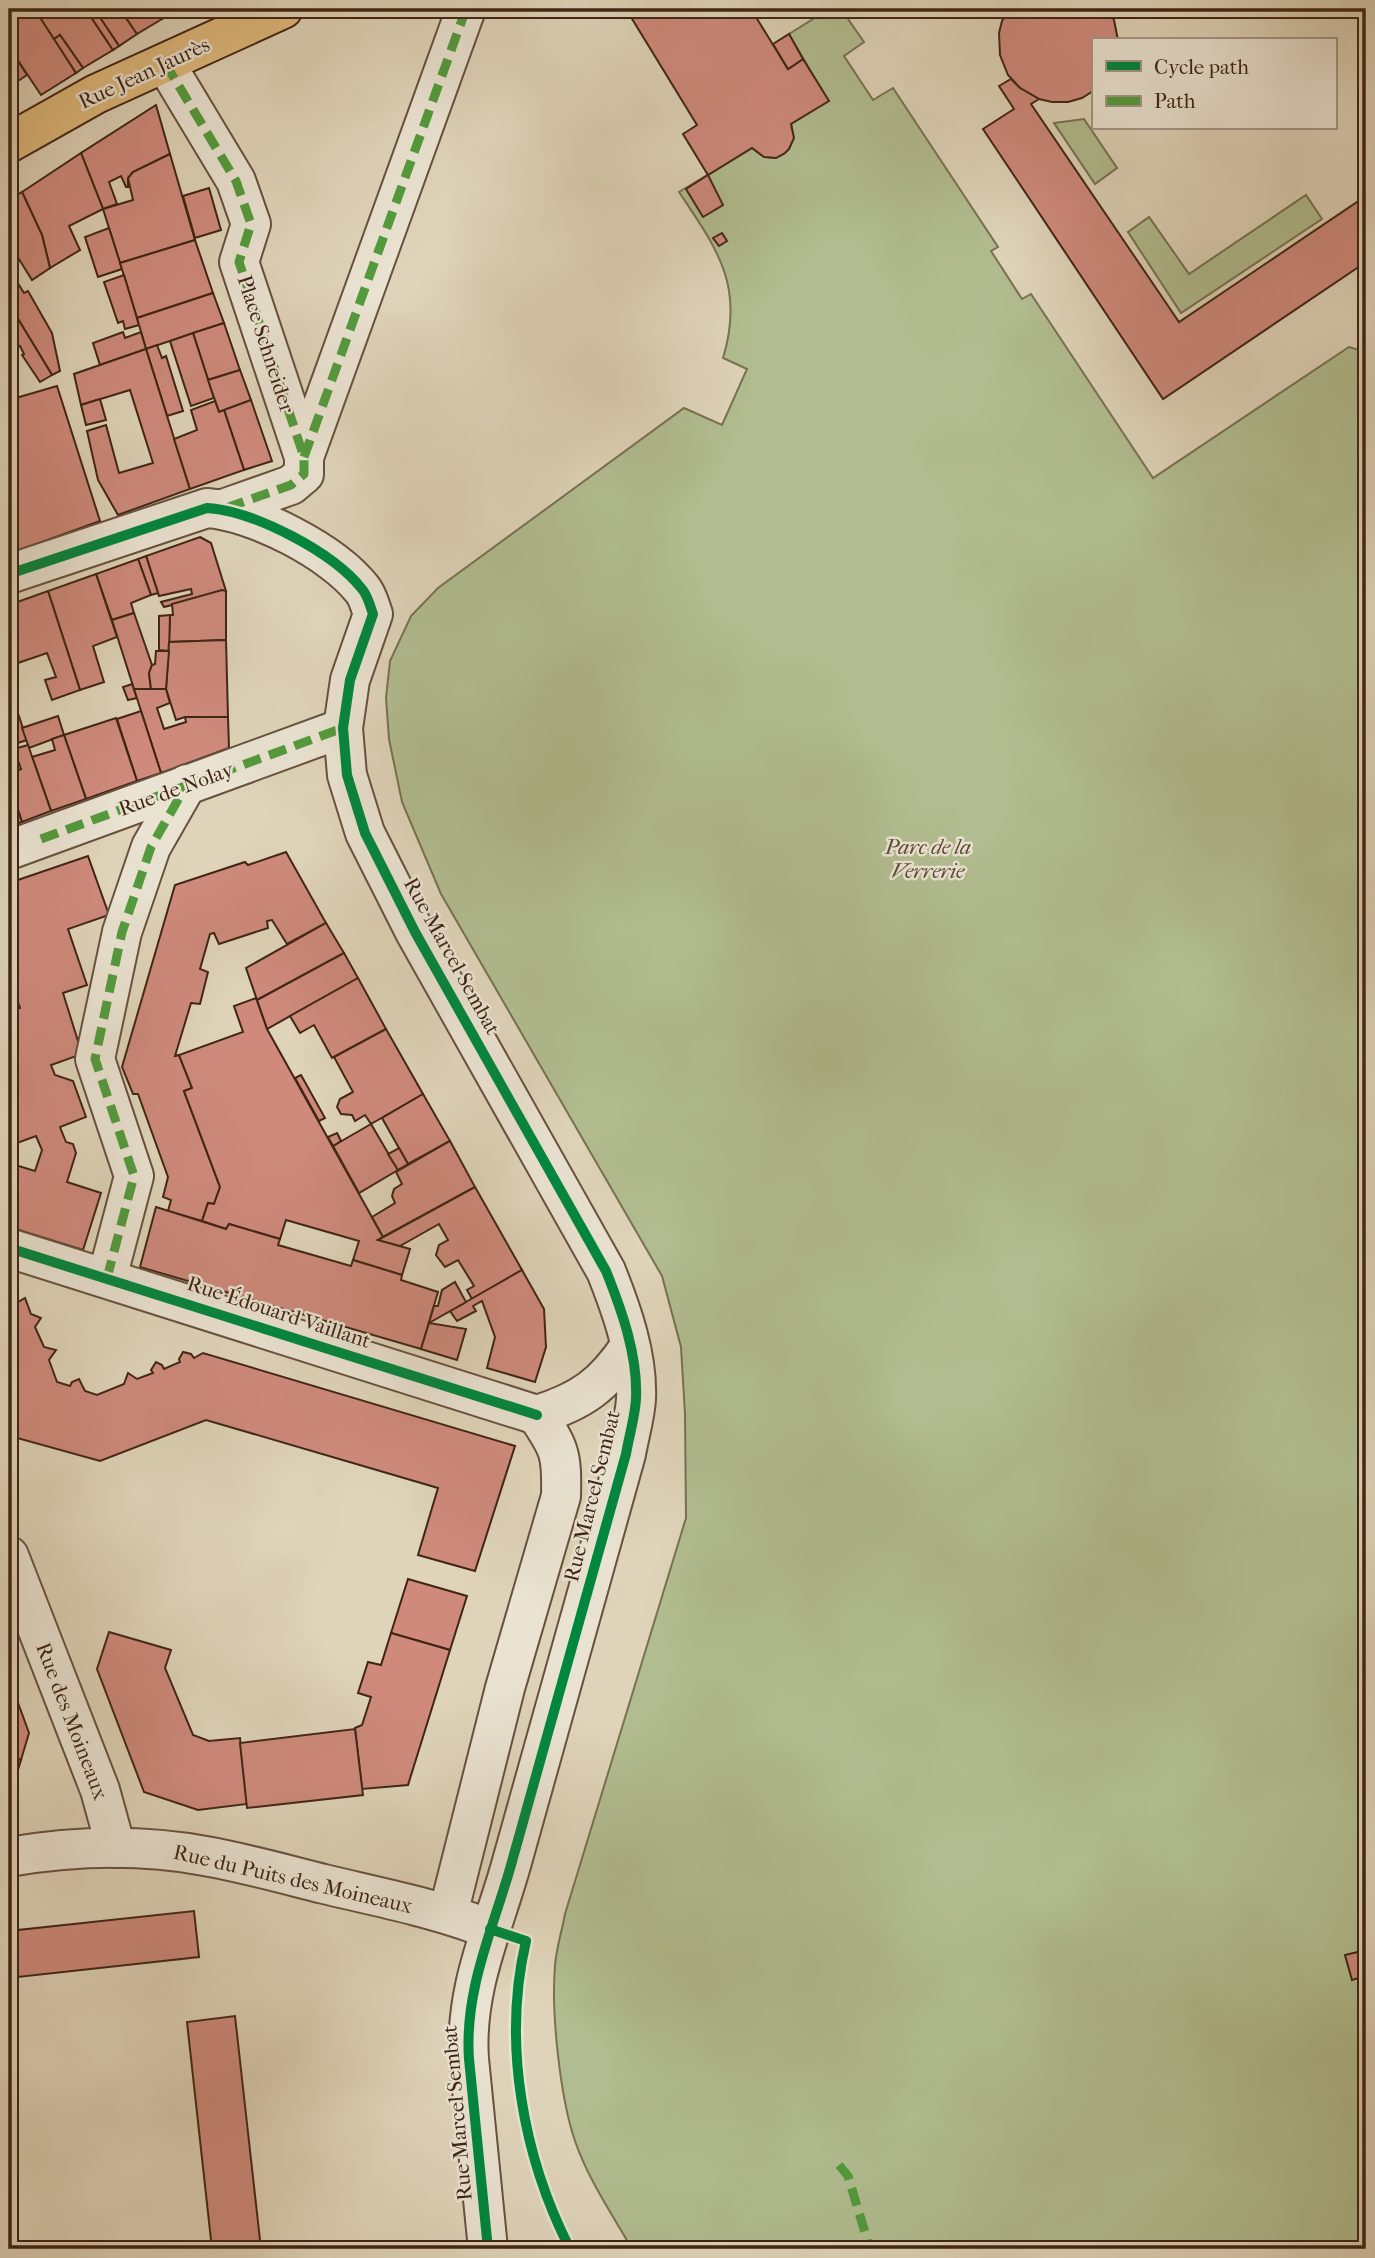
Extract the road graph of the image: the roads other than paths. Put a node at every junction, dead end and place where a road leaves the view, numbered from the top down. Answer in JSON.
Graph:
{"nodes":[{"id":1,"x":283,"y":9,"type":"edge"},
{"id":2,"x":466,"y":9,"type":"edge"},
{"id":3,"x":165,"y":63,"type":"junction"},
{"id":4,"x":9,"y":143,"type":"edge"},
{"id":5,"x":304,"y":457,"type":"junction"},
{"id":6,"x":223,"y":509,"type":"junction"},
{"id":7,"x":9,"y":574,"type":"edge"},
{"id":8,"x":343,"y":728,"type":"junction"},
{"id":9,"x":187,"y":784,"type":"junction"},
{"id":10,"x":25,"y":844,"type":"edge"},
{"id":11,"x":9,"y":1248,"type":"edge"},
{"id":12,"x":107,"y":1278,"type":"junction"},
{"id":13,"x":630,"y":1346,"type":"junction"},
{"id":14,"x":537,"y":1415,"type":"junction"},
{"id":15,"x":9,"y":1556,"type":"edge"},
{"id":16,"x":116,"y":1847,"type":"junction"},
{"id":17,"x":9,"y":1857,"type":"edge"},
{"id":18,"x":448,"y":1914,"type":"junction"},
{"id":19,"x":490,"y":1929,"type":"junction"},
{"id":20,"x":488,"y":2249,"type":"edge"}],
"edges":[{"from":1,"to":3,"type":"main road","name":"Rue Jean Jaurès"},
{"from":2,"to":5,"type":"street"},
{"from":3,"to":4,"type":"main road","name":"Rue Jean Jaurès"},
{"from":3,"to":5,"type":"street","name":"Place Schneider"},
{"from":5,"to":6,"type":"street"},
{"from":6,"to":7,"type":"street"},
{"from":6,"to":8,"type":"street","name":"Rue Marcel Sembat"},
{"from":8,"to":9,"type":"street","name":"Rue de Nolay"},
{"from":8,"to":13,"type":"street","name":"Rue Marcel Sembat"},
{"from":9,"to":10,"type":"street","name":"Rue de Nolay"},
{"from":9,"to":12,"type":"street"},
{"from":11,"to":12,"type":"street","name":"Rue Édouard Vaillant"},
{"from":12,"to":14,"type":"street","name":"Rue Édouard Vaillant"},
{"from":13,"to":14,"type":"street","name":"Rue Marcel Sembat"},
{"from":13,"to":19,"type":"street","name":"Rue Marcel Sembat"},
{"from":14,"to":18,"type":"street","name":"Rue Marcel Sembat"},
{"from":15,"to":16,"type":"street","name":"Rue des Moineaux"},
{"from":16,"to":17,"type":"street","name":"Rue du Puits des Moineaux"},
{"from":16,"to":18,"type":"street","name":"Rue du Puits des Moineaux"},
{"from":18,"to":19,"type":"street","name":"Rue du Puits des Moineaux"},
{"from":19,"to":20,"type":"street","name":"Rue Marcel Sembat"}]}
